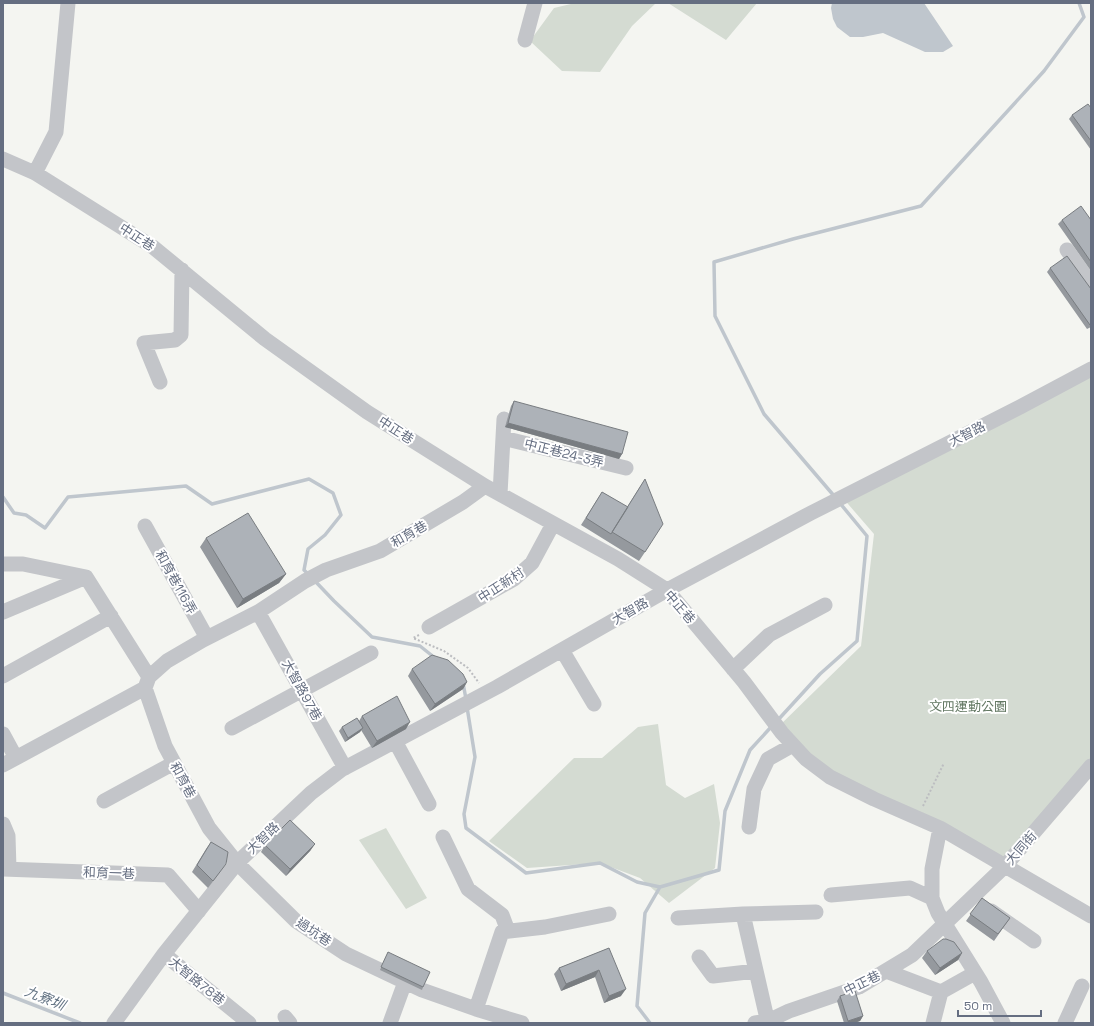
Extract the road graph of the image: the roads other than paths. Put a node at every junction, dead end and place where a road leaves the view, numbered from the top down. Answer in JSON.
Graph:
{"nodes":[{"id":1,"x":68,"y":3,"type":"edge"},
{"id":2,"x":535,"y":3,"type":"edge"},
{"id":3,"x":525,"y":40,"type":"dead end"},
{"id":4,"x":3,"y":159,"type":"edge"},
{"id":5,"x":35,"y":173,"type":"junction"},
{"id":6,"x":1067,"y":250,"type":"dead end"},
{"id":7,"x":182,"y":270,"type":"junction"},
{"id":8,"x":1091,"y":284,"type":"edge"},
{"id":9,"x":1091,"y":369,"type":"edge"},
{"id":10,"x":160,"y":382,"type":"dead end"},
{"id":11,"x":504,"y":419,"type":"dead end"},
{"id":12,"x":503,"y":438,"type":"junction"},
{"id":13,"x":626,"y":468,"type":"dead end"},
{"id":14,"x":485,"y":486,"type":"junction"},
{"id":15,"x":500,"y":494,"type":"junction"},
{"id":16,"x":553,"y":524,"type":"junction"},
{"id":17,"x":145,"y":526,"type":"dead end"},
{"id":18,"x":3,"y":564,"type":"edge"},
{"id":19,"x":86,"y":577,"type":"junction"},
{"id":20,"x":667,"y":590,"type":"junction"},
{"id":21,"x":825,"y":606,"type":"dead end"},
{"id":22,"x":3,"y":612,"type":"edge"},
{"id":23,"x":258,"y":612,"type":"junction"},
{"id":24,"x":111,"y":616,"type":"junction"},
{"id":25,"x":430,"y":627,"type":"road end"},
{"id":26,"x":207,"y":638,"type":"junction"},
{"id":27,"x":562,"y":650,"type":"junction"},
{"id":28,"x":371,"y":653,"type":"dead end"},
{"id":29,"x":733,"y":669,"type":"junction"},
{"id":30,"x":3,"y":676,"type":"edge"},
{"id":31,"x":147,"y":682,"type":"junction"},
{"id":32,"x":302,"y":690,"type":"junction"},
{"id":33,"x":594,"y":704,"type":"dead end"},
{"id":34,"x":232,"y":728,"type":"dead end"},
{"id":35,"x":3,"y":734,"type":"edge"},
{"id":36,"x":395,"y":740,"type":"junction"},
{"id":37,"x":793,"y":745,"type":"junction"},
{"id":38,"x":9,"y":762,"type":"edge"},
{"id":39,"x":174,"y":763,"type":"junction"},
{"id":40,"x":1091,"y":766,"type":"edge"},
{"id":41,"x":345,"y":768,"type":"junction"},
{"id":42,"x":104,"y":801,"type":"dead end"},
{"id":43,"x":429,"y":804,"type":"dead end"},
{"id":44,"x":3,"y":824,"type":"edge"},
{"id":45,"x":749,"y":827,"type":"dead end"},
{"id":46,"x":940,"y":828,"type":"junction"},
{"id":47,"x":443,"y":837,"type":"dead end"},
{"id":48,"x":236,"y":863,"type":"junction"},
{"id":49,"x":1005,"y":866,"type":"junction"},
{"id":50,"x":6,"y":869,"type":"edge"},
{"id":51,"x":831,"y":895,"type":"dead end"},
{"id":52,"x":932,"y":898,"type":"junction"},
{"id":53,"x":972,"y":898,"type":"junction"},
{"id":54,"x":199,"y":911,"type":"junction"},
{"id":55,"x":816,"y":912,"type":"dead end"},
{"id":56,"x":609,"y":914,"type":"dead end"},
{"id":57,"x":743,"y":914,"type":"junction"},
{"id":58,"x":1091,"y":916,"type":"edge"},
{"id":59,"x":678,"y":918,"type":"dead end"},
{"id":60,"x":945,"y":925,"type":"junction"},
{"id":61,"x":508,"y":931,"type":"junction"},
{"id":62,"x":1034,"y":941,"type":"dead end"},
{"id":63,"x":164,"y":954,"type":"junction"},
{"id":64,"x":699,"y":957,"type":"dead end"},
{"id":65,"x":886,"y":971,"type":"junction"},
{"id":66,"x":756,"y":972,"type":"junction"},
{"id":67,"x":975,"y":973,"type":"junction"},
{"id":68,"x":405,"y":982,"type":"junction"},
{"id":69,"x":1082,"y":986,"type":"dead end"},
{"id":70,"x":941,"y":992,"type":"junction"},
{"id":71,"x":476,"y":1009,"type":"junction"},
{"id":72,"x":764,"y":1022,"type":"edge"},
{"id":73,"x":114,"y":1023,"type":"edge"},
{"id":74,"x":249,"y":1023,"type":"edge"},
{"id":75,"x":390,"y":1023,"type":"edge"},
{"id":76,"x":522,"y":1023,"type":"edge"},
{"id":77,"x":934,"y":1023,"type":"edge"},
{"id":78,"x":1003,"y":1023,"type":"edge"},
{"id":79,"x":1065,"y":1023,"type":"edge"}],
"edges":[{"from":1,"to":5,"type":"street"},
{"from":2,"to":3,"type":"street"},
{"from":4,"to":5,"type":"street","name":"中正巷"},
{"from":5,"to":7,"type":"street","name":"中正巷"},
{"from":6,"to":8,"type":"street"},
{"from":7,"to":10,"type":"street"},
{"from":7,"to":14,"type":"street","name":"中正巷"},
{"from":9,"to":20,"type":"street","name":"大智路"},
{"from":11,"to":12,"type":"street"},
{"from":12,"to":13,"type":"street","name":"中正巷24-3弄"},
{"from":12,"to":15,"type":"street"},
{"from":14,"to":15,"type":"street","name":"中正巷"},
{"from":14,"to":23,"type":"street","name":"和育巷"},
{"from":15,"to":16,"type":"street","name":"中正巷"},
{"from":16,"to":20,"type":"street","name":"中正巷"},
{"from":16,"to":25,"type":"street","name":"中正新村"},
{"from":17,"to":26,"type":"street","name":"和育巷116弄"},
{"from":18,"to":19,"type":"street"},
{"from":19,"to":22,"type":"street"},
{"from":19,"to":24,"type":"street","name":"和育巷"},
{"from":20,"to":27,"type":"street","name":"大智路"},
{"from":20,"to":29,"type":"street","name":"中正巷"},
{"from":21,"to":29,"type":"street"},
{"from":23,"to":26,"type":"street"},
{"from":23,"to":32,"type":"street","name":"大智路97巷"},
{"from":24,"to":30,"type":"street"},
{"from":24,"to":31,"type":"street","name":"和育巷"},
{"from":26,"to":31,"type":"street"},
{"from":27,"to":33,"type":"street"},
{"from":27,"to":36,"type":"street","name":"大智路"},
{"from":28,"to":32,"type":"street"},
{"from":29,"to":37,"type":"street","name":"中正巷"},
{"from":31,"to":38,"type":"street"},
{"from":31,"to":39,"type":"street","name":"和育巷"},
{"from":32,"to":34,"type":"street"},
{"from":32,"to":41,"type":"street","name":"大智路97巷"},
{"from":35,"to":38,"type":"street"},
{"from":36,"to":41,"type":"street","name":"大智路"},
{"from":36,"to":43,"type":"street"},
{"from":37,"to":45,"type":"street"},
{"from":37,"to":46,"type":"street","name":"中正巷"},
{"from":39,"to":42,"type":"street"},
{"from":39,"to":48,"type":"street","name":"和育巷"},
{"from":40,"to":49,"type":"street","name":"大同街"},
{"from":41,"to":48,"type":"street","name":"大智路"},
{"from":44,"to":50,"type":"street"},
{"from":46,"to":49,"type":"street","name":"中正巷"},
{"from":46,"to":52,"type":"street"},
{"from":47,"to":61,"type":"street"},
{"from":48,"to":54,"type":"street","name":"大智路"},
{"from":48,"to":68,"type":"street","name":"過坑巷"},
{"from":49,"to":53,"type":"street","name":"大同街"},
{"from":49,"to":58,"type":"street","name":"中正巷"},
{"from":50,"to":54,"type":"street","name":"和育一巷"},
{"from":51,"to":52,"type":"street"},
{"from":52,"to":60,"type":"street"},
{"from":53,"to":60,"type":"street","name":"大同街"},
{"from":53,"to":62,"type":"street"},
{"from":54,"to":63,"type":"street","name":"大智路"},
{"from":55,"to":57,"type":"street"},
{"from":56,"to":61,"type":"street"},
{"from":57,"to":59,"type":"street"},
{"from":57,"to":66,"type":"street","name":"中正巷"},
{"from":60,"to":65,"type":"street","name":"中正巷"},
{"from":60,"to":67,"type":"street"},
{"from":61,"to":71,"type":"street"},
{"from":63,"to":73,"type":"street","name":"大智路"},
{"from":63,"to":74,"type":"street","name":"大智路78巷"},
{"from":64,"to":66,"type":"street"},
{"from":65,"to":70,"type":"street"},
{"from":65,"to":72,"type":"street","name":"中正巷"},
{"from":66,"to":72,"type":"street","name":"中正巷"},
{"from":67,"to":70,"type":"street"},
{"from":67,"to":78,"type":"street"},
{"from":68,"to":71,"type":"street","name":"過坑巷"},
{"from":68,"to":75,"type":"street"},
{"from":69,"to":79,"type":"street"},
{"from":70,"to":77,"type":"street"},
{"from":71,"to":76,"type":"street","name":"過坑巷"}]}
